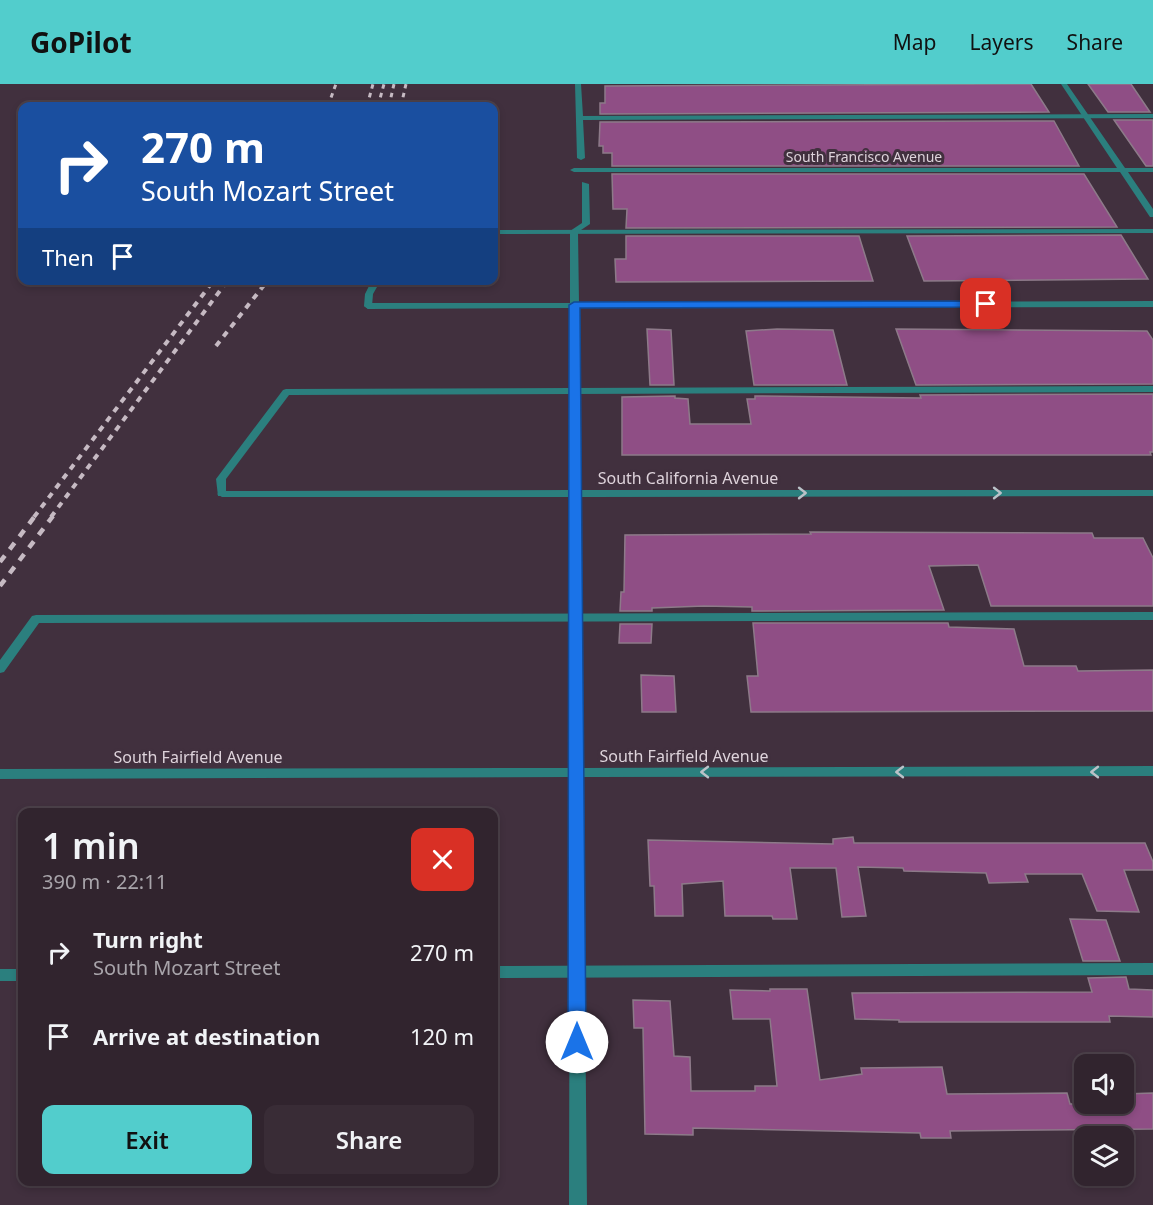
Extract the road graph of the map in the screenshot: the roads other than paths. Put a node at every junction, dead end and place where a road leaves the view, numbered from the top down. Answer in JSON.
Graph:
{"nodes":[{"id":1,"x":578,"y":84,"type":"edge"},
{"id":2,"x":1064,"y":84,"type":"edge"},
{"id":3,"x":1086,"y":116,"type":"junction"},
{"id":4,"x":1153,"y":116,"type":"edge"},
{"id":5,"x":580,"y":118,"type":"junction"},
{"id":6,"x":581,"y":158,"type":"dead end"},
{"id":7,"x":574,"y":170,"type":"dead end"},
{"id":8,"x":1123,"y":170,"type":"junction"},
{"id":9,"x":1153,"y":170,"type":"edge"},
{"id":10,"x":585,"y":184,"type":"dead end"},
{"id":11,"x":1153,"y":215,"type":"edge"},
{"id":12,"x":574,"y":231,"type":"junction"},
{"id":13,"x":1153,"y":231,"type":"edge"},
{"id":14,"x":498,"y":232,"type":"edge"},
{"id":15,"x":374,"y":285,"type":"edge"},
{"id":16,"x":1153,"y":304,"type":"edge"},
{"id":17,"x":574,"y":305,"type":"junction"},
{"id":18,"x":1153,"y":389,"type":"edge"},
{"id":19,"x":575,"y":391,"type":"junction"},
{"id":20,"x":1153,"y":493,"type":"edge"},
{"id":21,"x":575,"y":494,"type":"junction"},
{"id":22,"x":1153,"y":616,"type":"edge"},
{"id":23,"x":575,"y":618,"type":"junction"},
{"id":24,"x":0,"y":669,"type":"edge"},
{"id":25,"x":1153,"y":771,"type":"edge"},
{"id":26,"x":576,"y":772,"type":"junction"},
{"id":27,"x":0,"y":774,"type":"edge"},
{"id":28,"x":1153,"y":969,"type":"edge"},
{"id":29,"x":498,"y":972,"type":"edge"},
{"id":30,"x":576,"y":972,"type":"junction"},
{"id":31,"x":0,"y":975,"type":"edge"},
{"id":32,"x":18,"y":975,"type":"edge"},
{"id":33,"x":578,"y":1205,"type":"edge"}],
"edges":[{"from":1,"to":5,"type":"street"},
{"from":2,"to":3,"type":"street"},
{"from":3,"to":4,"type":"street"},
{"from":3,"to":5,"type":"street"},
{"from":3,"to":8,"type":"street"},
{"from":5,"to":6,"type":"street"},
{"from":7,"to":8,"type":"street","name":"South Francisco Avenue"},
{"from":8,"to":9,"type":"street","name":"South Francisco Avenue"},
{"from":8,"to":11,"type":"street"},
{"from":10,"to":12,"type":"street"},
{"from":12,"to":13,"type":"street"},
{"from":12,"to":14,"type":"street"},
{"from":12,"to":17,"type":"street"},
{"from":15,"to":17,"type":"street"},
{"from":16,"to":17,"type":"street"},
{"from":17,"to":19,"type":"street"},
{"from":18,"to":19,"type":"street"},
{"from":19,"to":21,"type":"street"},
{"from":19,"to":21,"type":"street","name":"South California Avenue"},
{"from":21,"to":20,"type":"street","name":"South California Avenue","one_way":true},
{"from":21,"to":23,"type":"street"},
{"from":22,"to":23,"type":"street"},
{"from":23,"to":24,"type":"street"},
{"from":23,"to":26,"type":"street"},
{"from":25,"to":26,"type":"street","name":"South Fairfield Avenue","one_way":true},
{"from":26,"to":27,"type":"street","name":"South Fairfield Avenue"},
{"from":26,"to":30,"type":"street"},
{"from":28,"to":30,"type":"street"},
{"from":29,"to":30,"type":"street"},
{"from":30,"to":33,"type":"street"},
{"from":31,"to":32,"type":"street"}]}
